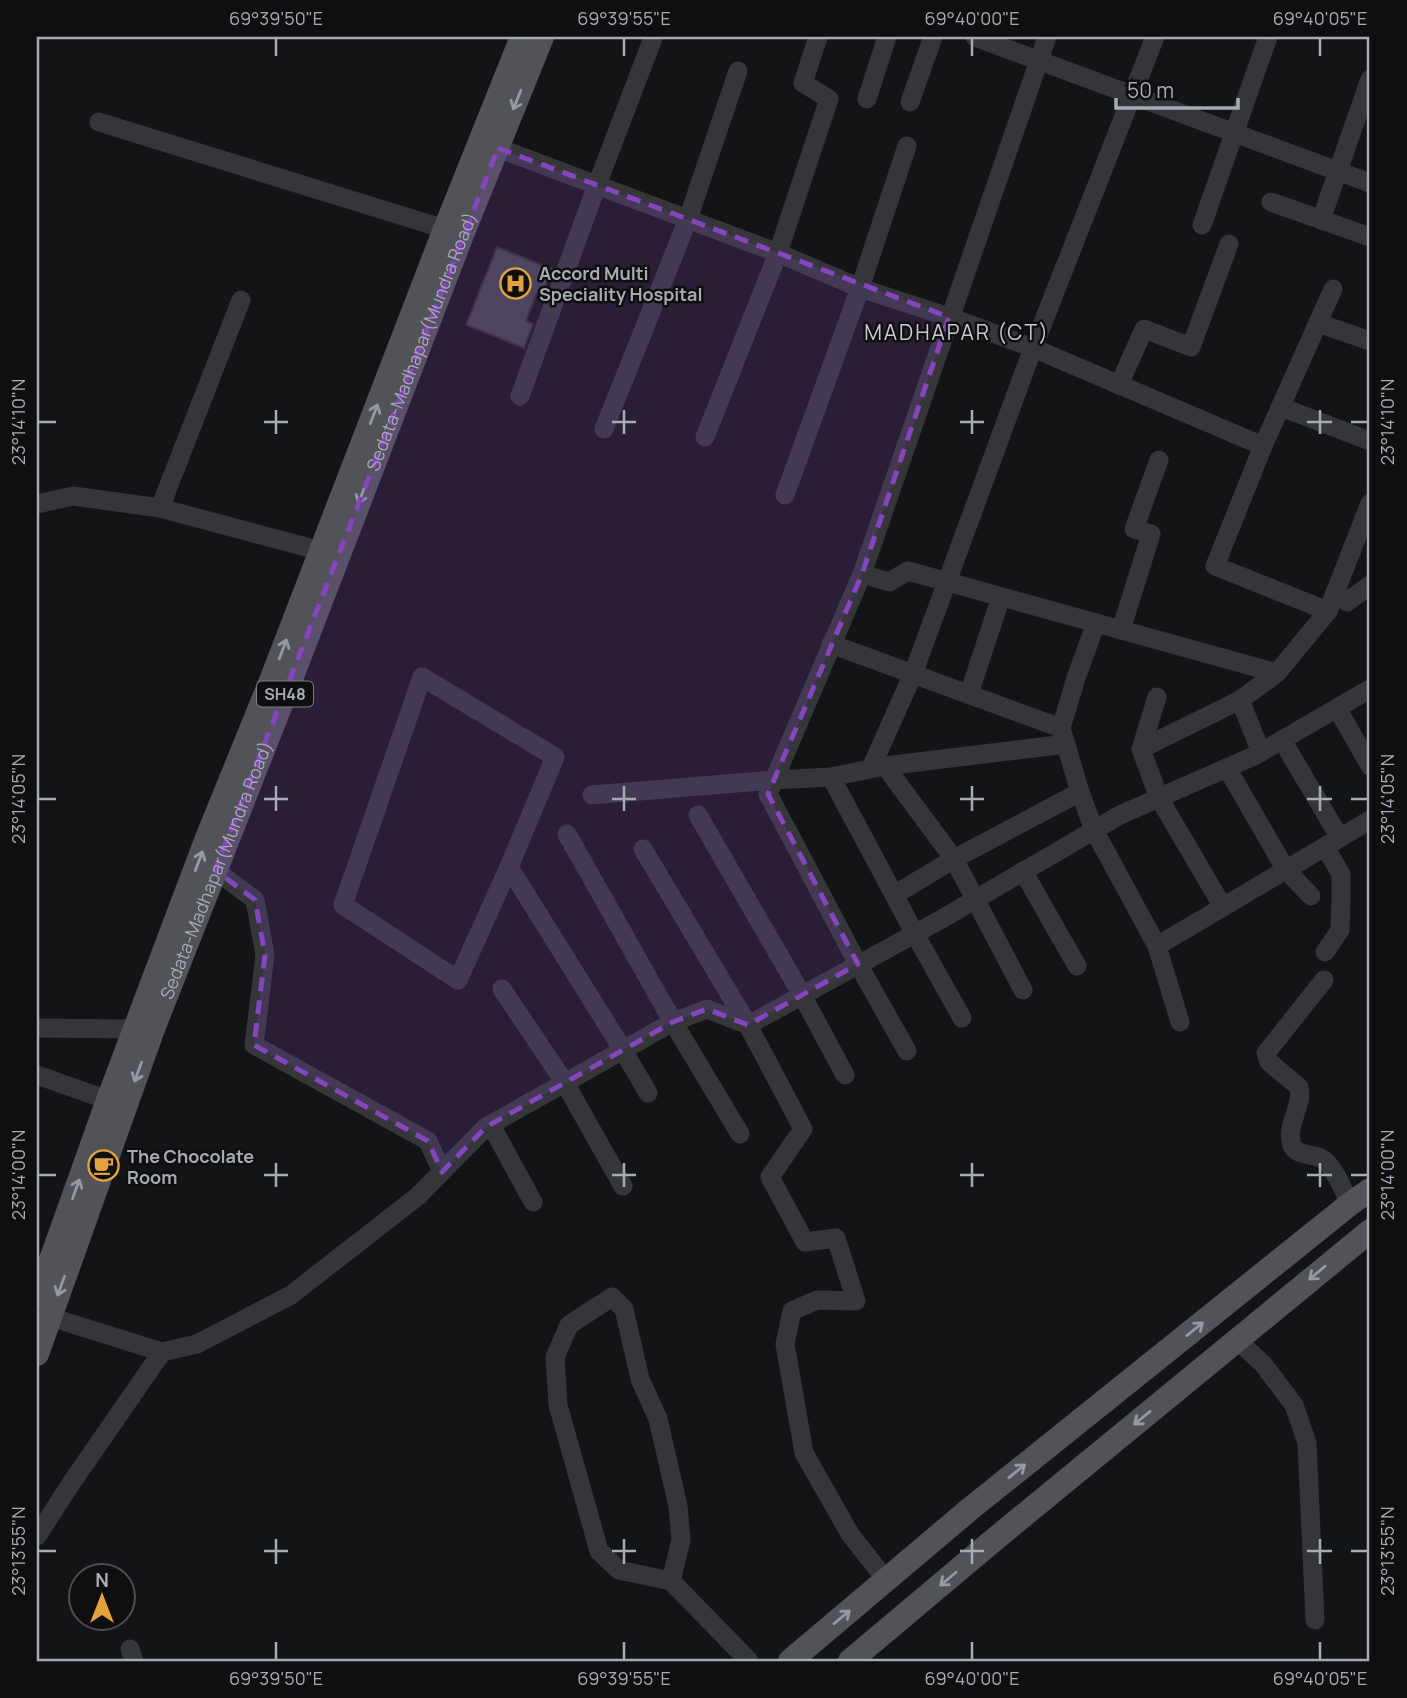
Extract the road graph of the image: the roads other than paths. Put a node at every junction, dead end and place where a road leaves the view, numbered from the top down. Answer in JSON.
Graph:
{"nodes":[{"id":1,"x":522,"y":37,"type":"edge"},
{"id":2,"x":542,"y":37,"type":"edge"},
{"id":3,"x":818,"y":37,"type":"edge"},
{"id":4,"x":887,"y":37,"type":"edge"},
{"id":5,"x":933,"y":37,"type":"edge"},
{"id":6,"x":975,"y":37,"type":"edge"},
{"id":7,"x":1047,"y":37,"type":"edge"},
{"id":8,"x":1156,"y":37,"type":"edge"},
{"id":9,"x":1268,"y":37,"type":"edge"},
{"id":10,"x":653,"y":38,"type":"edge"},
{"id":11,"x":1038,"y":60,"type":"junction"},
{"id":12,"x":737,"y":71,"type":"dead end"},
{"id":13,"x":1370,"y":79,"type":"edge"},
{"id":14,"x":1133,"y":95,"type":"junction"},
{"id":15,"x":867,"y":99,"type":"dead end"},
{"id":16,"x":909,"y":102,"type":"dead end"},
{"id":17,"x":99,"y":122,"type":"dead end"},
{"id":18,"x":1234,"y":132,"type":"junction"},
{"id":19,"x":907,"y":146,"type":"dead end"},
{"id":20,"x":498,"y":148,"type":"junction"},
{"id":21,"x":1339,"y":171,"type":"junction"},
{"id":22,"x":1370,"y":183,"type":"edge"},
{"id":23,"x":597,"y":185,"type":"junction"},
{"id":24,"x":1271,"y":202,"type":"dead end"},
{"id":25,"x":688,"y":219,"type":"junction"},
{"id":26,"x":1321,"y":220,"type":"junction"},
{"id":27,"x":1202,"y":225,"type":"dead end"},
{"id":28,"x":445,"y":229,"type":"junction"},
{"id":29,"x":1370,"y":237,"type":"edge"},
{"id":30,"x":1229,"y":244,"type":"dead end"},
{"id":31,"x":778,"y":253,"type":"junction"},
{"id":32,"x":860,"y":288,"type":"junction"},
{"id":33,"x":1333,"y":289,"type":"dead end"},
{"id":34,"x":241,"y":300,"type":"dead end"},
{"id":35,"x":949,"y":317,"type":"junction"},
{"id":36,"x":1318,"y":323,"type":"junction"},
{"id":37,"x":1370,"y":341,"type":"edge"},
{"id":38,"x":1033,"y":348,"type":"junction"},
{"id":39,"x":1119,"y":385,"type":"junction"},
{"id":40,"x":520,"y":396,"type":"dead end"},
{"id":41,"x":1281,"y":407,"type":"junction"},
{"id":42,"x":604,"y":429,"type":"dead end"},
{"id":43,"x":705,"y":437,"type":"dead end"},
{"id":44,"x":1370,"y":441,"type":"edge"},
{"id":45,"x":1264,"y":446,"type":"junction"},
{"id":46,"x":1159,"y":460,"type":"dead end"},
{"id":47,"x":785,"y":495,"type":"dead end"},
{"id":48,"x":1370,"y":503,"type":"edge"},
{"id":49,"x":37,"y":504,"type":"edge"},
{"id":50,"x":160,"y":508,"type":"junction"},
{"id":51,"x":321,"y":551,"type":"junction"},
{"id":52,"x":862,"y":574,"type":"junction"},
{"id":53,"x":947,"y":582,"type":"junction"},
{"id":54,"x":1370,"y":587,"type":"edge"},
{"id":55,"x":1001,"y":597,"type":"junction"},
{"id":56,"x":1332,"y":601,"type":"junction"},
{"id":57,"x":1096,"y":623,"type":"junction"},
{"id":58,"x":1121,"y":630,"type":"junction"},
{"id":59,"x":831,"y":644,"type":"junction"},
{"id":60,"x":1277,"y":673,"type":"junction"},
{"id":61,"x":913,"y":674,"type":"junction"},
{"id":62,"x":1370,"y":689,"type":"edge"},
{"id":63,"x":969,"y":694,"type":"junction"},
{"id":64,"x":1157,"y":697,"type":"dead end"},
{"id":65,"x":1240,"y":700,"type":"junction"},
{"id":66,"x":1337,"y":708,"type":"junction"},
{"id":67,"x":1064,"y":736,"type":"junction"},
{"id":68,"x":1282,"y":740,"type":"junction"},
{"id":69,"x":1141,"y":749,"type":"junction"},
{"id":70,"x":1261,"y":752,"type":"junction"},
{"id":71,"x":1370,"y":766,"type":"edge"},
{"id":72,"x":878,"y":767,"type":"junction"},
{"id":73,"x":1227,"y":768,"type":"junction"},
{"id":74,"x":831,"y":777,"type":"junction"},
{"id":75,"x":774,"y":780,"type":"junction"},
{"id":76,"x":1080,"y":792,"type":"junction"},
{"id":77,"x":593,"y":795,"type":"dead end"},
{"id":78,"x":1159,"y":798,"type":"junction"},
{"id":79,"x":698,"y":815,"type":"dead end"},
{"id":80,"x":1370,"y":820,"type":"edge"},
{"id":81,"x":1094,"y":830,"type":"junction"},
{"id":82,"x":568,"y":834,"type":"dead end"},
{"id":83,"x":1332,"y":843,"type":"junction"},
{"id":84,"x":643,"y":849,"type":"dead end"},
{"id":85,"x":954,"y":859,"type":"junction"},
{"id":86,"x":509,"y":867,"type":"junction"},
{"id":87,"x":215,"y":870,"type":"junction"},
{"id":88,"x":1286,"y":870,"type":"junction"},
{"id":89,"x":1023,"y":872,"type":"junction"},
{"id":90,"x":894,"y":895,"type":"junction"},
{"id":91,"x":1311,"y":896,"type":"dead end"},
{"id":92,"x":975,"y":899,"type":"junction"},
{"id":93,"x":1223,"y":907,"type":"junction"},
{"id":94,"x":915,"y":934,"type":"junction"},
{"id":95,"x":1157,"y":946,"type":"junction"},
{"id":96,"x":1325,"y":952,"type":"dead end"},
{"id":97,"x":858,"y":964,"type":"junction"},
{"id":98,"x":1077,"y":966,"type":"dead end"},
{"id":99,"x":1324,"y":980,"type":"dead end"},
{"id":100,"x":502,"y":989,"type":"dead end"},
{"id":101,"x":1023,"y":990,"type":"dead end"},
{"id":102,"x":802,"y":995,"type":"junction"},
{"id":103,"x":962,"y":1018,"type":"dead end"},
{"id":104,"x":673,"y":1022,"type":"junction"},
{"id":105,"x":1180,"y":1022,"type":"dead end"},
{"id":106,"x":748,"y":1025,"type":"junction"},
{"id":107,"x":37,"y":1028,"type":"edge"},
{"id":108,"x":134,"y":1030,"type":"junction"},
{"id":109,"x":623,"y":1050,"type":"junction"},
{"id":110,"x":907,"y":1051,"type":"dead end"},
{"id":111,"x":37,"y":1075,"type":"edge"},
{"id":112,"x":845,"y":1075,"type":"dead end"},
{"id":113,"x":565,"y":1083,"type":"junction"},
{"id":114,"x":648,"y":1093,"type":"dead end"},
{"id":115,"x":117,"y":1103,"type":"junction"},
{"id":116,"x":491,"y":1125,"type":"junction"},
{"id":117,"x":740,"y":1133,"type":"dead end"},
{"id":118,"x":442,"y":1172,"type":"junction"},
{"id":119,"x":623,"y":1186,"type":"dead end"},
{"id":120,"x":1360,"y":1197,"type":"edge"},
{"id":121,"x":533,"y":1202,"type":"dead end"},
{"id":122,"x":1370,"y":1231,"type":"edge"},
{"id":123,"x":43,"y":1308,"type":"edge"},
{"id":124,"x":1237,"y":1339,"type":"junction"},
{"id":125,"x":162,"y":1352,"type":"junction"},
{"id":126,"x":37,"y":1354,"type":"edge"},
{"id":127,"x":37,"y":1536,"type":"edge"},
{"id":128,"x":886,"y":1580,"type":"junction"},
{"id":129,"x":671,"y":1581,"type":"junction"},
{"id":130,"x":1315,"y":1620,"type":"dead end"},
{"id":131,"x":749,"y":1661,"type":"edge"},
{"id":132,"x":790,"y":1661,"type":"edge"},
{"id":133,"x":850,"y":1661,"type":"edge"}],
"edges":[{"from":1,"to":28,"type":"main road","name":"Sedata-Madhapar(Mundra Road)","number":"SH48"},
{"from":2,"to":20,"type":"main road","name":"Sedata-Madhapar(Mundra Road)","number":"SH48","one_way":true},
{"from":3,"to":31,"type":"street"},
{"from":4,"to":15,"type":"street"},
{"from":5,"to":16,"type":"street"},
{"from":6,"to":11,"type":"street"},
{"from":7,"to":11,"type":"street"},
{"from":8,"to":14,"type":"street"},
{"from":9,"to":18,"type":"street"},
{"from":10,"to":23,"type":"street"},
{"from":11,"to":14,"type":"street"},
{"from":11,"to":35,"type":"street"},
{"from":12,"to":25,"type":"street"},
{"from":13,"to":21,"type":"street"},
{"from":14,"to":18,"type":"street"},
{"from":14,"to":38,"type":"street"},
{"from":17,"to":28,"type":"street"},
{"from":18,"to":21,"type":"street"},
{"from":18,"to":27,"type":"street"},
{"from":19,"to":32,"type":"street"},
{"from":20,"to":23,"type":"street"},
{"from":20,"to":87,"type":"main road","name":"Sedata-Madhapar(Mundra Road)","number":"SH48","one_way":true},
{"from":21,"to":22,"type":"street"},
{"from":21,"to":26,"type":"street"},
{"from":23,"to":25,"type":"street"},
{"from":23,"to":40,"type":"street"},
{"from":24,"to":26,"type":"street"},
{"from":25,"to":31,"type":"street"},
{"from":25,"to":42,"type":"street"},
{"from":26,"to":29,"type":"street"},
{"from":51,"to":28,"type":"main road","name":"Sedata-Madhapar(Mundra Road)","number":"SH48","one_way":true},
{"from":30,"to":39,"type":"street"},
{"from":31,"to":32,"type":"street"},
{"from":31,"to":43,"type":"street"},
{"from":32,"to":35,"type":"street"},
{"from":32,"to":47,"type":"street"},
{"from":33,"to":36,"type":"street"},
{"from":34,"to":50,"type":"street"},
{"from":35,"to":38,"type":"street"},
{"from":35,"to":52,"type":"street"},
{"from":36,"to":37,"type":"street"},
{"from":36,"to":41,"type":"street"},
{"from":38,"to":39,"type":"street"},
{"from":38,"to":53,"type":"street"},
{"from":39,"to":45,"type":"street"},
{"from":41,"to":44,"type":"street"},
{"from":41,"to":45,"type":"street"},
{"from":45,"to":56,"type":"street"},
{"from":46,"to":58,"type":"street"},
{"from":48,"to":56,"type":"street"},
{"from":49,"to":50,"type":"street"},
{"from":50,"to":51,"type":"street"},
{"from":108,"to":51,"type":"main road","name":"Sedata-Madhapar(Mundra Road)","number":"SH48","one_way":true},
{"from":52,"to":53,"type":"street"},
{"from":52,"to":59,"type":"street"},
{"from":53,"to":55,"type":"street"},
{"from":53,"to":61,"type":"street"},
{"from":54,"to":56,"type":"street"},
{"from":55,"to":57,"type":"street"},
{"from":55,"to":63,"type":"street"},
{"from":56,"to":60,"type":"street"},
{"from":57,"to":58,"type":"street"},
{"from":57,"to":67,"type":"street"},
{"from":58,"to":60,"type":"street"},
{"from":59,"to":61,"type":"street"},
{"from":59,"to":75,"type":"street"},
{"from":60,"to":65,"type":"street"},
{"from":61,"to":63,"type":"street"},
{"from":61,"to":72,"type":"street"},
{"from":62,"to":66,"type":"street"},
{"from":63,"to":67,"type":"street"},
{"from":64,"to":69,"type":"street"},
{"from":65,"to":69,"type":"street"},
{"from":65,"to":70,"type":"street"},
{"from":66,"to":68,"type":"street"},
{"from":66,"to":71,"type":"street"},
{"from":67,"to":72,"type":"street"},
{"from":67,"to":76,"type":"street"},
{"from":68,"to":70,"type":"street"},
{"from":68,"to":83,"type":"street"},
{"from":69,"to":78,"type":"street"},
{"from":70,"to":73,"type":"street"},
{"from":72,"to":74,"type":"street"},
{"from":72,"to":85,"type":"street"},
{"from":73,"to":78,"type":"street"},
{"from":73,"to":88,"type":"street"},
{"from":74,"to":75,"type":"street"},
{"from":74,"to":90,"type":"street"},
{"from":75,"to":77,"type":"street"},
{"from":75,"to":97,"type":"street"},
{"from":76,"to":81,"type":"street"},
{"from":76,"to":85,"type":"street"},
{"from":78,"to":81,"type":"street"},
{"from":78,"to":93,"type":"street"},
{"from":79,"to":102,"type":"street"},
{"from":80,"to":83,"type":"street"},
{"from":81,"to":89,"type":"street"},
{"from":81,"to":95,"type":"street"},
{"from":82,"to":104,"type":"street"},
{"from":83,"to":88,"type":"street"},
{"from":83,"to":96,"type":"street"},
{"from":84,"to":106,"type":"street"},
{"from":85,"to":90,"type":"street"},
{"from":85,"to":92,"type":"street"},
{"from":86,"to":86,"type":"street"},
{"from":86,"to":109,"type":"street"},
{"from":87,"to":115,"type":"main road","name":"Sedata-Madhapar(Mundra Road)","number":"SH48","one_way":true},
{"from":87,"to":118,"type":"street"},
{"from":88,"to":91,"type":"street"},
{"from":88,"to":93,"type":"street"},
{"from":89,"to":92,"type":"street"},
{"from":89,"to":98,"type":"street"},
{"from":90,"to":94,"type":"street"},
{"from":92,"to":94,"type":"street"},
{"from":92,"to":101,"type":"street"},
{"from":93,"to":95,"type":"street"},
{"from":94,"to":97,"type":"street"},
{"from":94,"to":103,"type":"street"},
{"from":95,"to":105,"type":"street"},
{"from":97,"to":102,"type":"street"},
{"from":97,"to":110,"type":"street"},
{"from":99,"to":120,"type":"street"},
{"from":100,"to":113,"type":"street"},
{"from":102,"to":106,"type":"street"},
{"from":102,"to":112,"type":"street"},
{"from":104,"to":106,"type":"street"},
{"from":104,"to":109,"type":"street"},
{"from":104,"to":117,"type":"street"},
{"from":106,"to":128,"type":"street"},
{"from":107,"to":108,"type":"street"},
{"from":108,"to":115,"type":"main road","name":"Sedata-Madhapar(Mundra Road)","number":"SH48"},
{"from":109,"to":113,"type":"street"},
{"from":109,"to":114,"type":"street"},
{"from":111,"to":115,"type":"street"},
{"from":113,"to":116,"type":"street"},
{"from":113,"to":119,"type":"street"},
{"from":115,"to":123,"type":"main road","name":"Sedata-Madhapar(Mundra Road)","number":"SH48"},
{"from":116,"to":118,"type":"street"},
{"from":116,"to":121,"type":"street"},
{"from":118,"to":125,"type":"street"},
{"from":128,"to":120,"type":"main road","one_way":true},
{"from":122,"to":124,"type":"main road","one_way":true},
{"from":123,"to":125,"type":"street"},
{"from":123,"to":126,"type":"main road","name":"Sedata-Madhapar(Mundra Road)","number":"SH48"},
{"from":124,"to":130,"type":"street"},
{"from":124,"to":133,"type":"main road","one_way":true},
{"from":125,"to":127,"type":"street"},
{"from":132,"to":128,"type":"main road","one_way":true},
{"from":129,"to":129,"type":"street"},
{"from":129,"to":131,"type":"street"}]}
